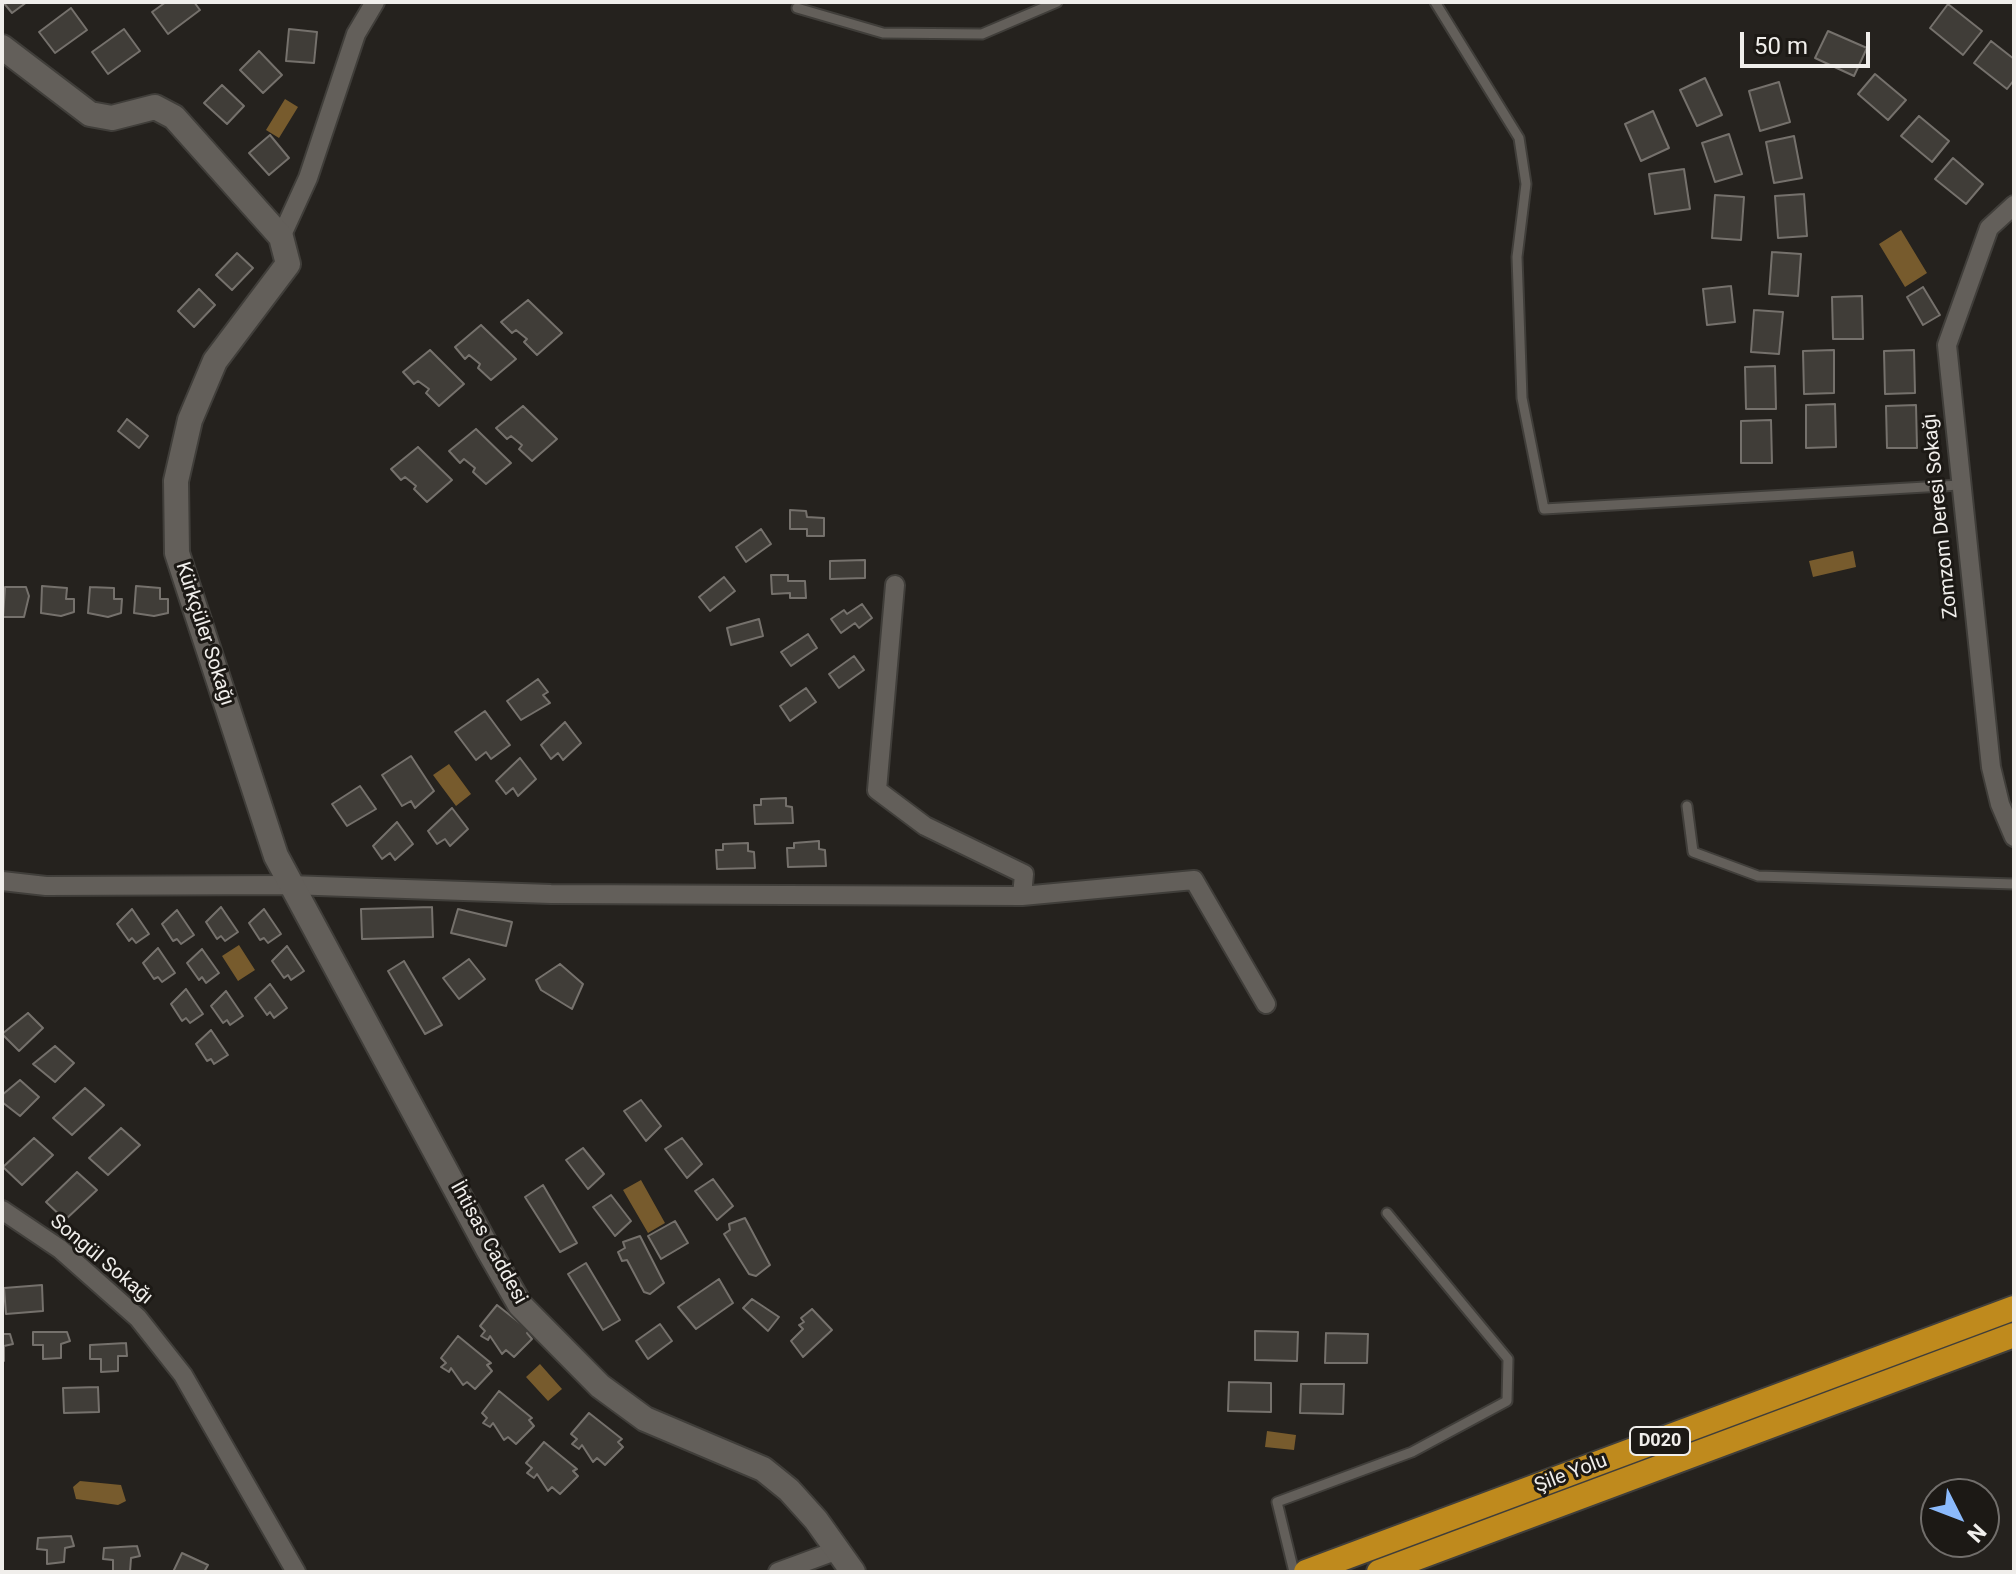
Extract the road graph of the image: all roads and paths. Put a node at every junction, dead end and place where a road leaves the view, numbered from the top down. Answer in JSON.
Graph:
{"nodes":[{"id":1,"x":375,"y":2,"type":"edge"},
{"id":2,"x":1057,"y":2,"type":"edge"},
{"id":3,"x":1435,"y":2,"type":"edge"},
{"id":4,"x":797,"y":8,"type":"dead end"},
{"id":5,"x":2,"y":47,"type":"edge"},
{"id":6,"x":2014,"y":205,"type":"edge"},
{"id":7,"x":281,"y":237,"type":"junction"},
{"id":8,"x":1960,"y":485,"type":"junction"},
{"id":9,"x":895,"y":585,"type":"dead end"},
{"id":10,"x":1687,"y":806,"type":"dead end"},
{"id":11,"x":2014,"y":837,"type":"edge"},
{"id":12,"x":2,"y":881,"type":"edge"},
{"id":13,"x":2014,"y":884,"type":"edge"},
{"id":14,"x":289,"y":885,"type":"junction"},
{"id":15,"x":1022,"y":896,"type":"junction"},
{"id":16,"x":1266,"y":1004,"type":"dead end"},
{"id":17,"x":2,"y":1210,"type":"edge"},
{"id":18,"x":1387,"y":1213,"type":"dead end"},
{"id":19,"x":2014,"y":1308,"type":"edge"},
{"id":20,"x":2014,"y":1335,"type":"edge"},
{"id":21,"x":835,"y":1551,"type":"junction"},
{"id":22,"x":296,"y":1572,"type":"edge"},
{"id":23,"x":778,"y":1572,"type":"edge"},
{"id":24,"x":853,"y":1572,"type":"edge"},
{"id":25,"x":1294,"y":1572,"type":"edge"},
{"id":26,"x":1306,"y":1572,"type":"edge"},
{"id":27,"x":1379,"y":1572,"type":"edge"}],
"edges":[{"from":1,"to":7,"type":"street"},
{"from":2,"to":4,"type":"lane"},
{"from":3,"to":8,"type":"lane"},
{"from":5,"to":7,"type":"street"},
{"from":6,"to":8,"type":"street","name":"Zomzom Deresi Sokağı"},
{"from":7,"to":14,"type":"street","name":"Kürkçüler Sokağı"},
{"from":8,"to":11,"type":"street","name":"Zomzom Deresi Sokağı"},
{"from":9,"to":15,"type":"street"},
{"from":10,"to":13,"type":"lane"},
{"from":12,"to":14,"type":"street"},
{"from":14,"to":15,"type":"street"},
{"from":14,"to":21,"type":"street","name":"İhtisas Caddesi"},
{"from":15,"to":16,"type":"street"},
{"from":17,"to":22,"type":"street","name":"Songül Sokağı"},
{"from":18,"to":25,"type":"lane"},
{"from":19,"to":26,"type":"highway","name":"Şile Yolu","number":"D020"},
{"from":20,"to":27,"type":"highway","name":"Şile Yolu","number":"D020"},
{"from":21,"to":23,"type":"street"},
{"from":21,"to":24,"type":"street","name":"İhtisas Caddesi"}]}
